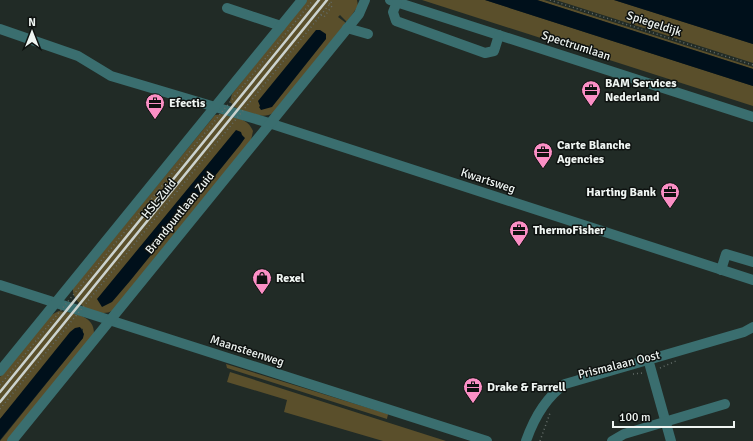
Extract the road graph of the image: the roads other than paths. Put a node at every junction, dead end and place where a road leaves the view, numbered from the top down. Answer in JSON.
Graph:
{"nodes":[{"id":1,"x":302,"y":0,"type":"edge"},
{"id":2,"x":365,"y":0,"type":"edge"},
{"id":3,"x":393,"y":1,"type":"edge"},
{"id":4,"x":226,"y":8,"type":"dead end"},
{"id":5,"x":281,"y":26,"type":"junction"},
{"id":6,"x":347,"y":28,"type":"junction"},
{"id":7,"x":0,"y":29,"type":"edge"},
{"id":8,"x":368,"y":34,"type":"dead end"},
{"id":9,"x":499,"y":35,"type":"junction"},
{"id":10,"x":215,"y":106,"type":"junction"},
{"id":11,"x":753,"y":117,"type":"edge"},
{"id":12,"x":269,"y":123,"type":"junction"},
{"id":13,"x":753,"y":262,"type":"edge"},
{"id":14,"x":721,"y":270,"type":"junction"},
{"id":15,"x":753,"y":280,"type":"edge"},
{"id":16,"x":0,"y":285,"type":"edge"},
{"id":17,"x":56,"y":303,"type":"junction"},
{"id":18,"x":110,"y":320,"type":"junction"},
{"id":19,"x":753,"y":327,"type":"edge"},
{"id":20,"x":648,"y":359,"type":"junction"},
{"id":21,"x":0,"y":371,"type":"edge"},
{"id":22,"x":725,"y":404,"type":"dead end"},
{"id":23,"x":539,"y":411,"type":"junction"},
{"id":24,"x":665,"y":421,"type":"junction"},
{"id":25,"x":12,"y":441,"type":"edge"},
{"id":26,"x":487,"y":441,"type":"edge"},
{"id":27,"x":526,"y":441,"type":"edge"},
{"id":28,"x":532,"y":441,"type":"edge"},
{"id":29,"x":612,"y":441,"type":"edge"},
{"id":30,"x":671,"y":441,"type":"edge"}],
"edges":[{"from":1,"to":5,"type":"street"},
{"from":2,"to":6,"type":"street","name":"Brandpuntlaan Zuid"},
{"from":3,"to":9,"type":"street","name":"Spectrumlaan"},
{"from":3,"to":9,"type":"street"},
{"from":4,"to":5,"type":"street"},
{"from":5,"to":10,"type":"street"},
{"from":6,"to":8,"type":"street"},
{"from":6,"to":12,"type":"street","name":"Brandpuntlaan Zuid"},
{"from":7,"to":10,"type":"street","name":"Kwartsweg"},
{"from":9,"to":11,"type":"street","name":"Spectrumlaan"},
{"from":10,"to":12,"type":"street","name":"Kwartsweg"},
{"from":10,"to":17,"type":"street"},
{"from":12,"to":14,"type":"street","name":"Kwartsweg"},
{"from":12,"to":18,"type":"street","name":"Brandpuntlaan Zuid"},
{"from":13,"to":14,"type":"street"},
{"from":14,"to":15,"type":"street","name":"Kwartsweg"},
{"from":16,"to":17,"type":"street","name":"Maansteenweg"},
{"from":17,"to":18,"type":"street","name":"Maansteenweg"},
{"from":17,"to":21,"type":"street"},
{"from":18,"to":25,"type":"street","name":"Brandpuntlaan Zuid"},
{"from":18,"to":26,"type":"street","name":"Maansteenweg"},
{"from":19,"to":20,"type":"street","name":"Prismalaan Oost"},
{"from":20,"to":23,"type":"street","name":"Prismalaan Oost"},
{"from":20,"to":24,"type":"street"},
{"from":22,"to":24,"type":"street"},
{"from":23,"to":27,"type":"street","name":"Prismalaan Oost"},
{"from":23,"to":28,"type":"street","name":"Prismalaan Oost"},
{"from":24,"to":29,"type":"street"},
{"from":24,"to":30,"type":"street"}]}
